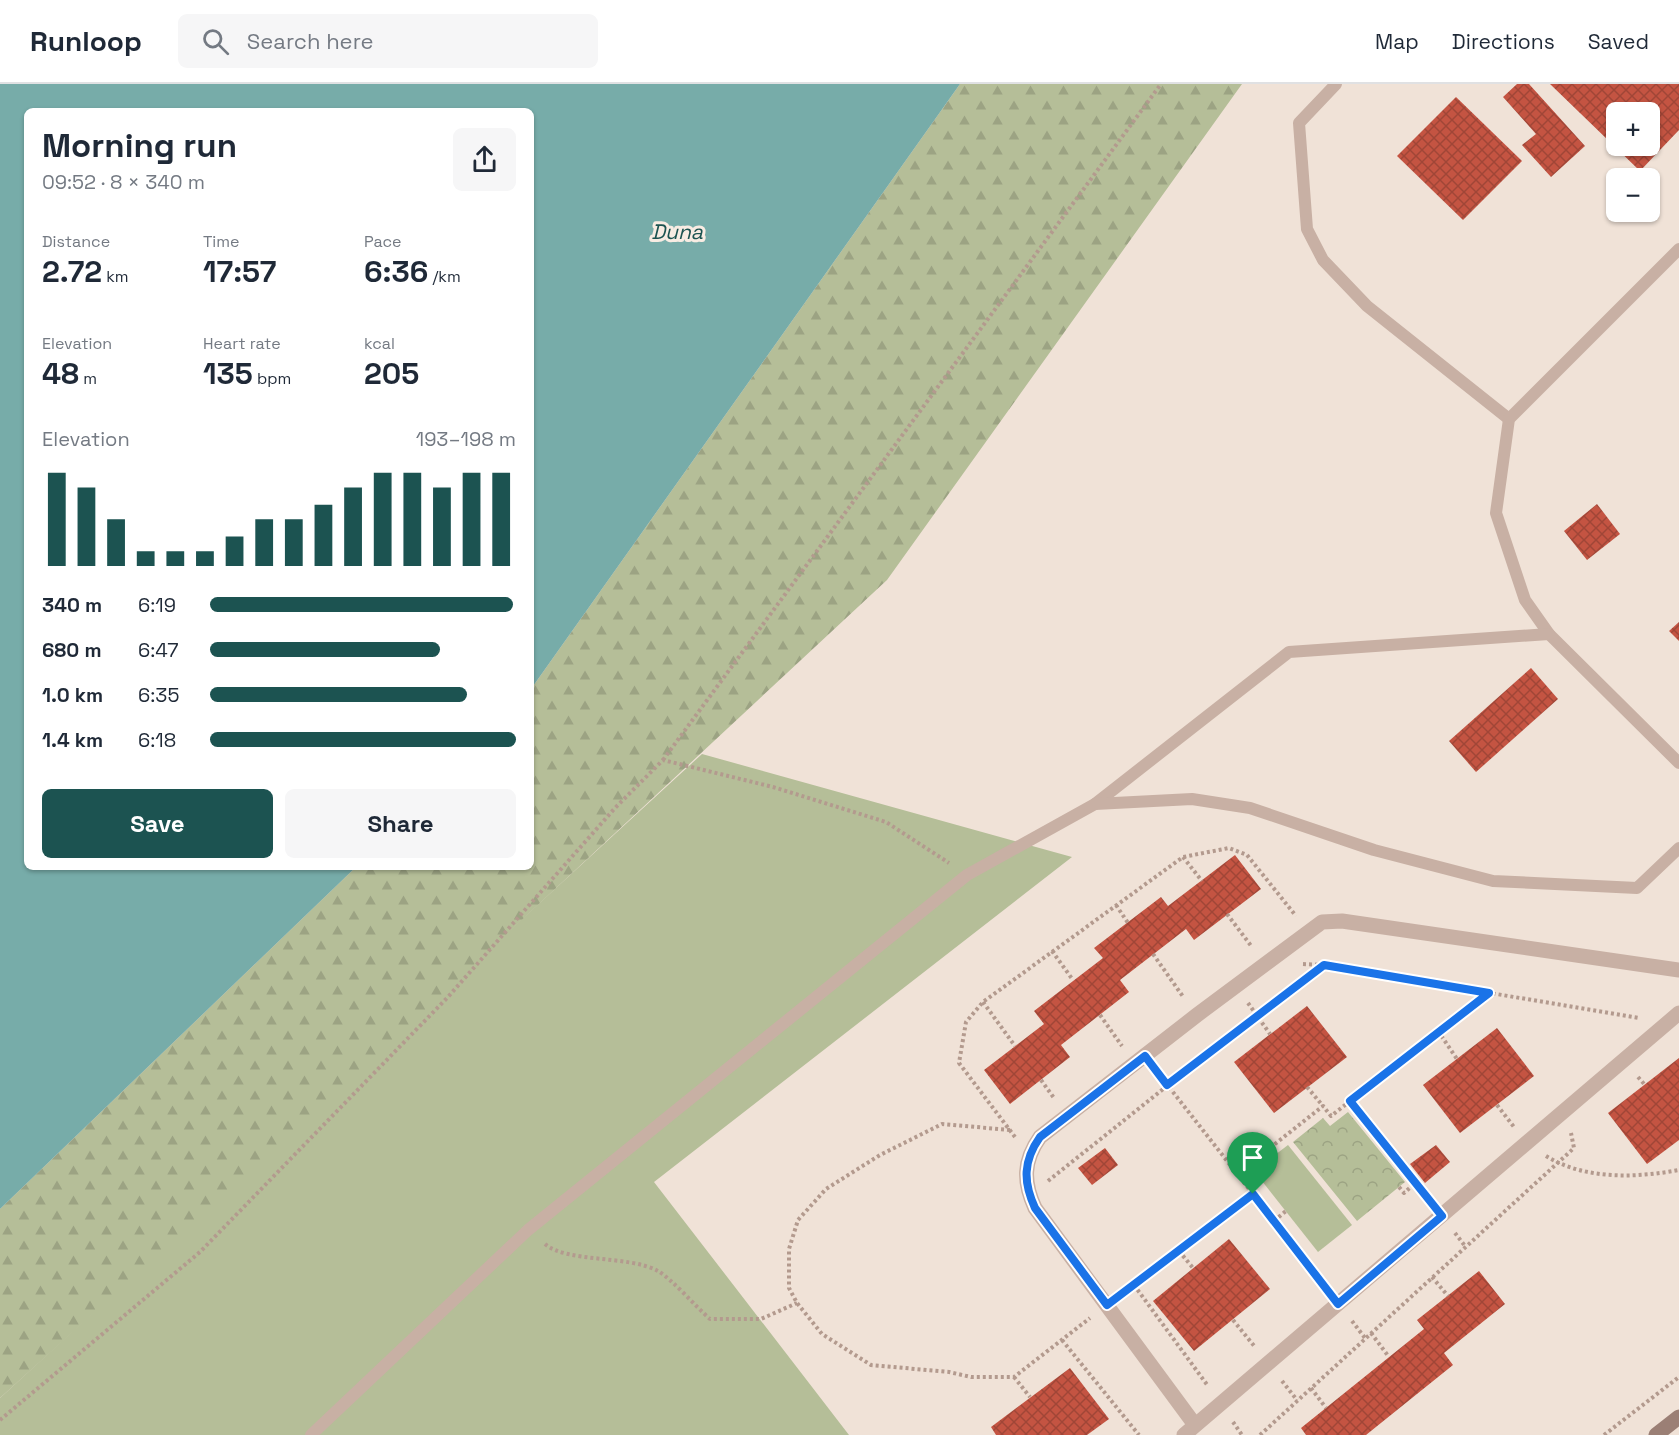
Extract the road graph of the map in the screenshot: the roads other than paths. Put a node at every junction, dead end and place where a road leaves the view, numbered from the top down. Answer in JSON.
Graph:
{"nodes":[{"id":1,"x":1336,"y":84,"type":"edge"},
{"id":2,"x":1679,"y":249,"type":"edge"},
{"id":3,"x":1509,"y":418,"type":"junction"},
{"id":4,"x":1549,"y":634,"type":"junction"},
{"id":5,"x":1679,"y":763,"type":"edge"},
{"id":6,"x":1095,"y":804,"type":"junction"},
{"id":7,"x":1679,"y":848,"type":"edge"},
{"id":8,"x":1679,"y":970,"type":"edge"},
{"id":9,"x":1673,"y":1018,"type":"edge"},
{"id":10,"x":1679,"y":1417,"type":"edge"},
{"id":11,"x":1190,"y":1430,"type":"edge"},
{"id":12,"x":311,"y":1435,"type":"edge"},
{"id":13,"x":1656,"y":1435,"type":"edge"}],
"edges":[{"from":1,"to":3,"type":"lane"},
{"from":2,"to":3,"type":"lane"},
{"from":3,"to":4,"type":"lane"},
{"from":4,"to":5,"type":"lane"},
{"from":4,"to":6,"type":"lane"},
{"from":6,"to":7,"type":"lane"},
{"from":6,"to":12,"type":"lane"},
{"from":8,"to":11,"type":"street"},
{"from":9,"to":11,"type":"street"},
{"from":10,"to":13,"type":"main road"}]}
